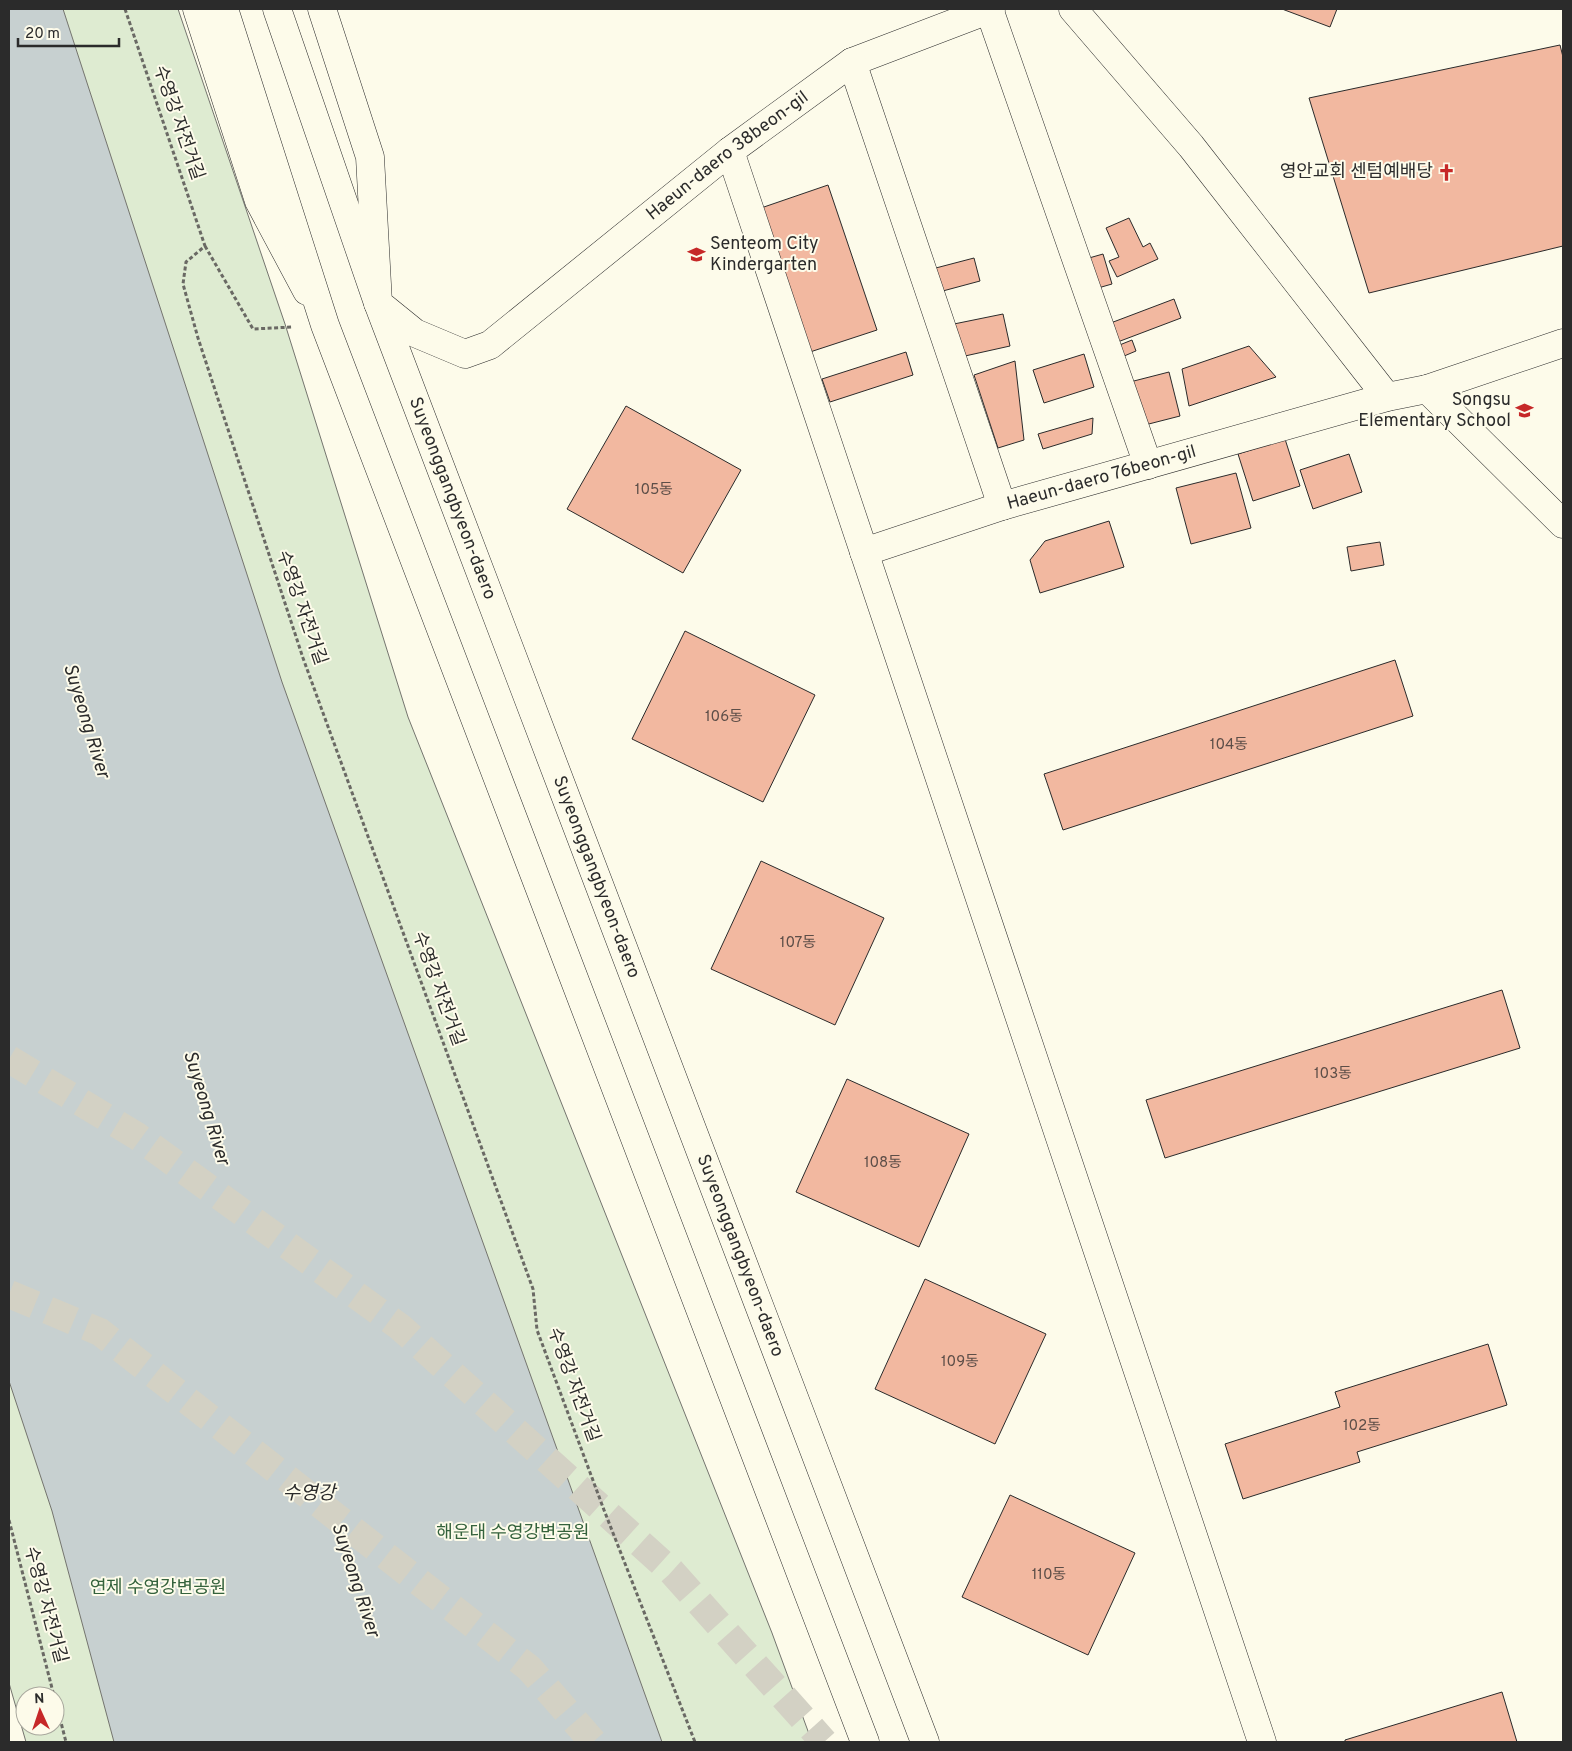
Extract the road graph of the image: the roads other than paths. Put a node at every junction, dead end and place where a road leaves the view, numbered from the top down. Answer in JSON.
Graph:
{"nodes":[{"id":1,"x":197,"y":9,"type":"edge"},
{"id":2,"x":224,"y":9,"type":"edge"},
{"id":3,"x":276,"y":9,"type":"edge"},
{"id":4,"x":322,"y":9,"type":"edge"},
{"id":5,"x":990,"y":9,"type":"edge"},
{"id":6,"x":1073,"y":9,"type":"edge"},
{"id":7,"x":852,"y":62,"type":"junction"},
{"id":8,"x":730,"y":151,"type":"junction"},
{"id":9,"x":378,"y":303,"type":"junction"},
{"id":10,"x":325,"y":325,"type":"junction"},
{"id":11,"x":1563,"y":343,"type":"edge"},
{"id":12,"x":1427,"y":388,"type":"junction"},
{"id":13,"x":1387,"y":397,"type":"junction"},
{"id":14,"x":1148,"y":465,"type":"junction"},
{"id":15,"x":1002,"y":506,"type":"junction"},
{"id":16,"x":1563,"y":524,"type":"edge"},
{"id":17,"x":864,"y":552,"type":"junction"},
{"id":18,"x":865,"y":1742,"type":"edge"},
{"id":19,"x":925,"y":1742,"type":"edge"},
{"id":20,"x":1262,"y":1742,"type":"edge"}],
"edges":[{"from":1,"to":10,"type":"street"},
{"from":2,"to":10,"type":"street"},
{"from":3,"to":9,"type":"street","name":"Suyeonggangbyeon-daero"},
{"from":4,"to":9,"type":"street"},
{"from":5,"to":7,"type":"street","name":"Haeun-daero 38beon-gil"},
{"from":5,"to":14,"type":"street"},
{"from":6,"to":13,"type":"street"},
{"from":7,"to":8,"type":"street","name":"Haeun-daero 38beon-gil"},
{"from":7,"to":15,"type":"street","name":"Haeun-daero 76beon-gil"},
{"from":8,"to":9,"type":"street","name":"Haeun-daero 38beon-gil"},
{"from":8,"to":17,"type":"street"},
{"from":9,"to":19,"type":"street","name":"Suyeonggangbyeon-daero"},
{"from":10,"to":18,"type":"street"},
{"from":11,"to":12,"type":"street","name":"Haeun-daero 76beon-gil"},
{"from":12,"to":13,"type":"street","name":"Haeun-daero 76beon-gil"},
{"from":12,"to":16,"type":"street"},
{"from":13,"to":14,"type":"street","name":"Haeun-daero 76beon-gil"},
{"from":14,"to":15,"type":"street","name":"Haeun-daero 76beon-gil"},
{"from":15,"to":17,"type":"street"},
{"from":17,"to":20,"type":"street"}]}
